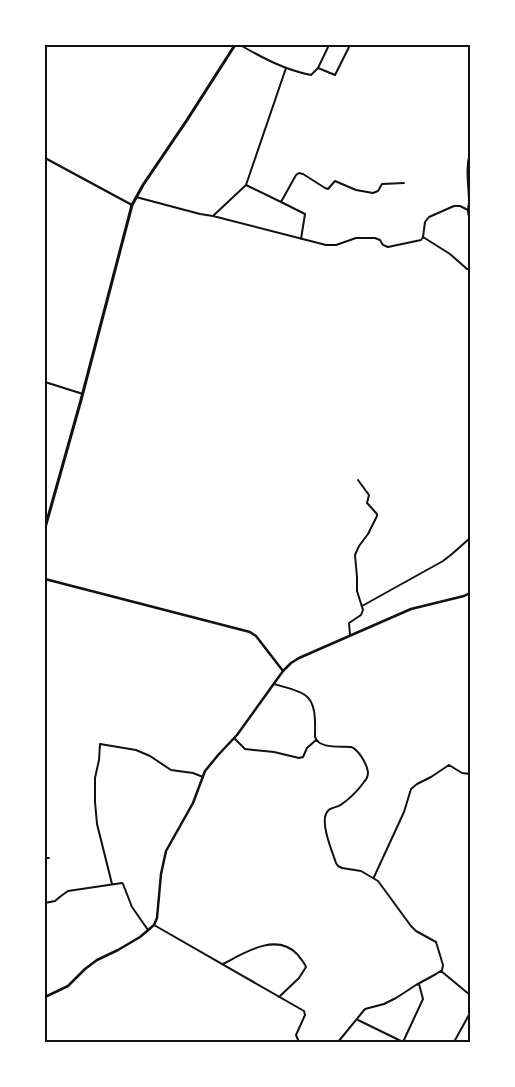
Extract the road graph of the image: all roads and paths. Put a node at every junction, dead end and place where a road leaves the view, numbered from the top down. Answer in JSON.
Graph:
{"nodes":[{"id":1,"x":235,"y":45,"type":"edge"},
{"id":2,"x":240,"y":45,"type":"edge"},
{"id":3,"x":329,"y":45,"type":"edge"},
{"id":4,"x":350,"y":45,"type":"edge"},
{"id":5,"x":286,"y":68,"type":"junction"},
{"id":6,"x":318,"y":68,"type":"junction"},
{"id":7,"x":470,"y":153,"type":"edge"},
{"id":8,"x":45,"y":158,"type":"edge"},
{"id":9,"x":404,"y":184,"type":"dead end"},
{"id":10,"x":246,"y":185,"type":"junction"},
{"id":11,"x":136,"y":197,"type":"junction"},
{"id":12,"x":281,"y":202,"type":"junction"},
{"id":13,"x":132,"y":205,"type":"junction"},
{"id":14,"x":468,"y":210,"type":"junction"},
{"id":15,"x":213,"y":216,"type":"junction"},
{"id":16,"x":470,"y":219,"type":"edge"},
{"id":17,"x":423,"y":237,"type":"junction"},
{"id":18,"x":301,"y":239,"type":"junction"},
{"id":19,"x":470,"y":269,"type":"edge"},
{"id":20,"x":45,"y":382,"type":"edge"},
{"id":21,"x":83,"y":394,"type":"junction"},
{"id":22,"x":358,"y":480,"type":"dead end"},
{"id":23,"x":45,"y":528,"type":"edge"},
{"id":24,"x":470,"y":538,"type":"edge"},
{"id":25,"x":45,"y":579,"type":"edge"},
{"id":26,"x":470,"y":593,"type":"edge"},
{"id":27,"x":362,"y":606,"type":"junction"},
{"id":28,"x":350,"y":635,"type":"junction"},
{"id":29,"x":283,"y":671,"type":"junction"},
{"id":30,"x":274,"y":684,"type":"junction"},
{"id":31,"x":234,"y":738,"type":"junction"},
{"id":32,"x":316,"y":740,"type":"junction"},
{"id":33,"x":470,"y":774,"type":"edge"},
{"id":34,"x":203,"y":777,"type":"junction"},
{"id":35,"x":45,"y":858,"type":"edge"},
{"id":36,"x":49,"y":858,"type":"dead end"},
{"id":37,"x":373,"y":878,"type":"junction"},
{"id":38,"x":112,"y":884,"type":"junction"},
{"id":39,"x":45,"y":903,"type":"edge"},
{"id":40,"x":154,"y":925,"type":"junction"},
{"id":41,"x":148,"y":930,"type":"junction"},
{"id":42,"x":222,"y":965,"type":"junction"},
{"id":43,"x":440,"y":971,"type":"junction"},
{"id":44,"x":419,"y":984,"type":"junction"},
{"id":45,"x":470,"y":995,"type":"edge"},
{"id":46,"x":45,"y":997,"type":"edge"},
{"id":47,"x":279,"y":997,"type":"junction"},
{"id":48,"x":470,"y":1013,"type":"edge"},
{"id":49,"x":357,"y":1020,"type":"junction"},
{"id":50,"x":299,"y":1042,"type":"edge"},
{"id":51,"x":338,"y":1042,"type":"edge"},
{"id":52,"x":403,"y":1042,"type":"edge"},
{"id":53,"x":454,"y":1042,"type":"edge"}],
"edges":[{"from":1,"to":11,"type":"main road"},
{"from":2,"to":5,"type":"street"},
{"from":3,"to":6,"type":"street"},
{"from":4,"to":6,"type":"street"},
{"from":5,"to":6,"type":"street"},
{"from":5,"to":10,"type":"street"},
{"from":7,"to":14,"type":"street"},
{"from":8,"to":13,"type":"street"},
{"from":9,"to":12,"type":"street"},
{"from":10,"to":12,"type":"street"},
{"from":10,"to":15,"type":"street"},
{"from":11,"to":13,"type":"main road"},
{"from":11,"to":15,"type":"street"},
{"from":12,"to":18,"type":"street"},
{"from":13,"to":21,"type":"main road"},
{"from":14,"to":16,"type":"street"},
{"from":14,"to":17,"type":"street"},
{"from":15,"to":18,"type":"street"},
{"from":17,"to":18,"type":"street"},
{"from":17,"to":19,"type":"street"},
{"from":20,"to":21,"type":"street"},
{"from":21,"to":23,"type":"main road"},
{"from":22,"to":27,"type":"street"},
{"from":24,"to":27,"type":"street"},
{"from":25,"to":29,"type":"street"},
{"from":26,"to":28,"type":"street"},
{"from":27,"to":28,"type":"street"},
{"from":28,"to":29,"type":"street"},
{"from":29,"to":30,"type":"street"},
{"from":30,"to":31,"type":"street"},
{"from":30,"to":32,"type":"street"},
{"from":31,"to":32,"type":"street"},
{"from":31,"to":34,"type":"street"},
{"from":32,"to":37,"type":"street"},
{"from":33,"to":37,"type":"street"},
{"from":34,"to":38,"type":"street"},
{"from":34,"to":40,"type":"street"},
{"from":35,"to":36,"type":"street"},
{"from":37,"to":43,"type":"street"},
{"from":38,"to":39,"type":"street"},
{"from":38,"to":41,"type":"street"},
{"from":40,"to":41,"type":"street"},
{"from":40,"to":42,"type":"street"},
{"from":41,"to":46,"type":"street"},
{"from":42,"to":47,"type":"street"},
{"from":42,"to":47,"type":"street"},
{"from":43,"to":44,"type":"street"},
{"from":43,"to":45,"type":"street"},
{"from":44,"to":49,"type":"street"},
{"from":44,"to":52,"type":"street"},
{"from":47,"to":50,"type":"street"},
{"from":48,"to":53,"type":"street"},
{"from":49,"to":51,"type":"street"},
{"from":49,"to":52,"type":"street"}]}
